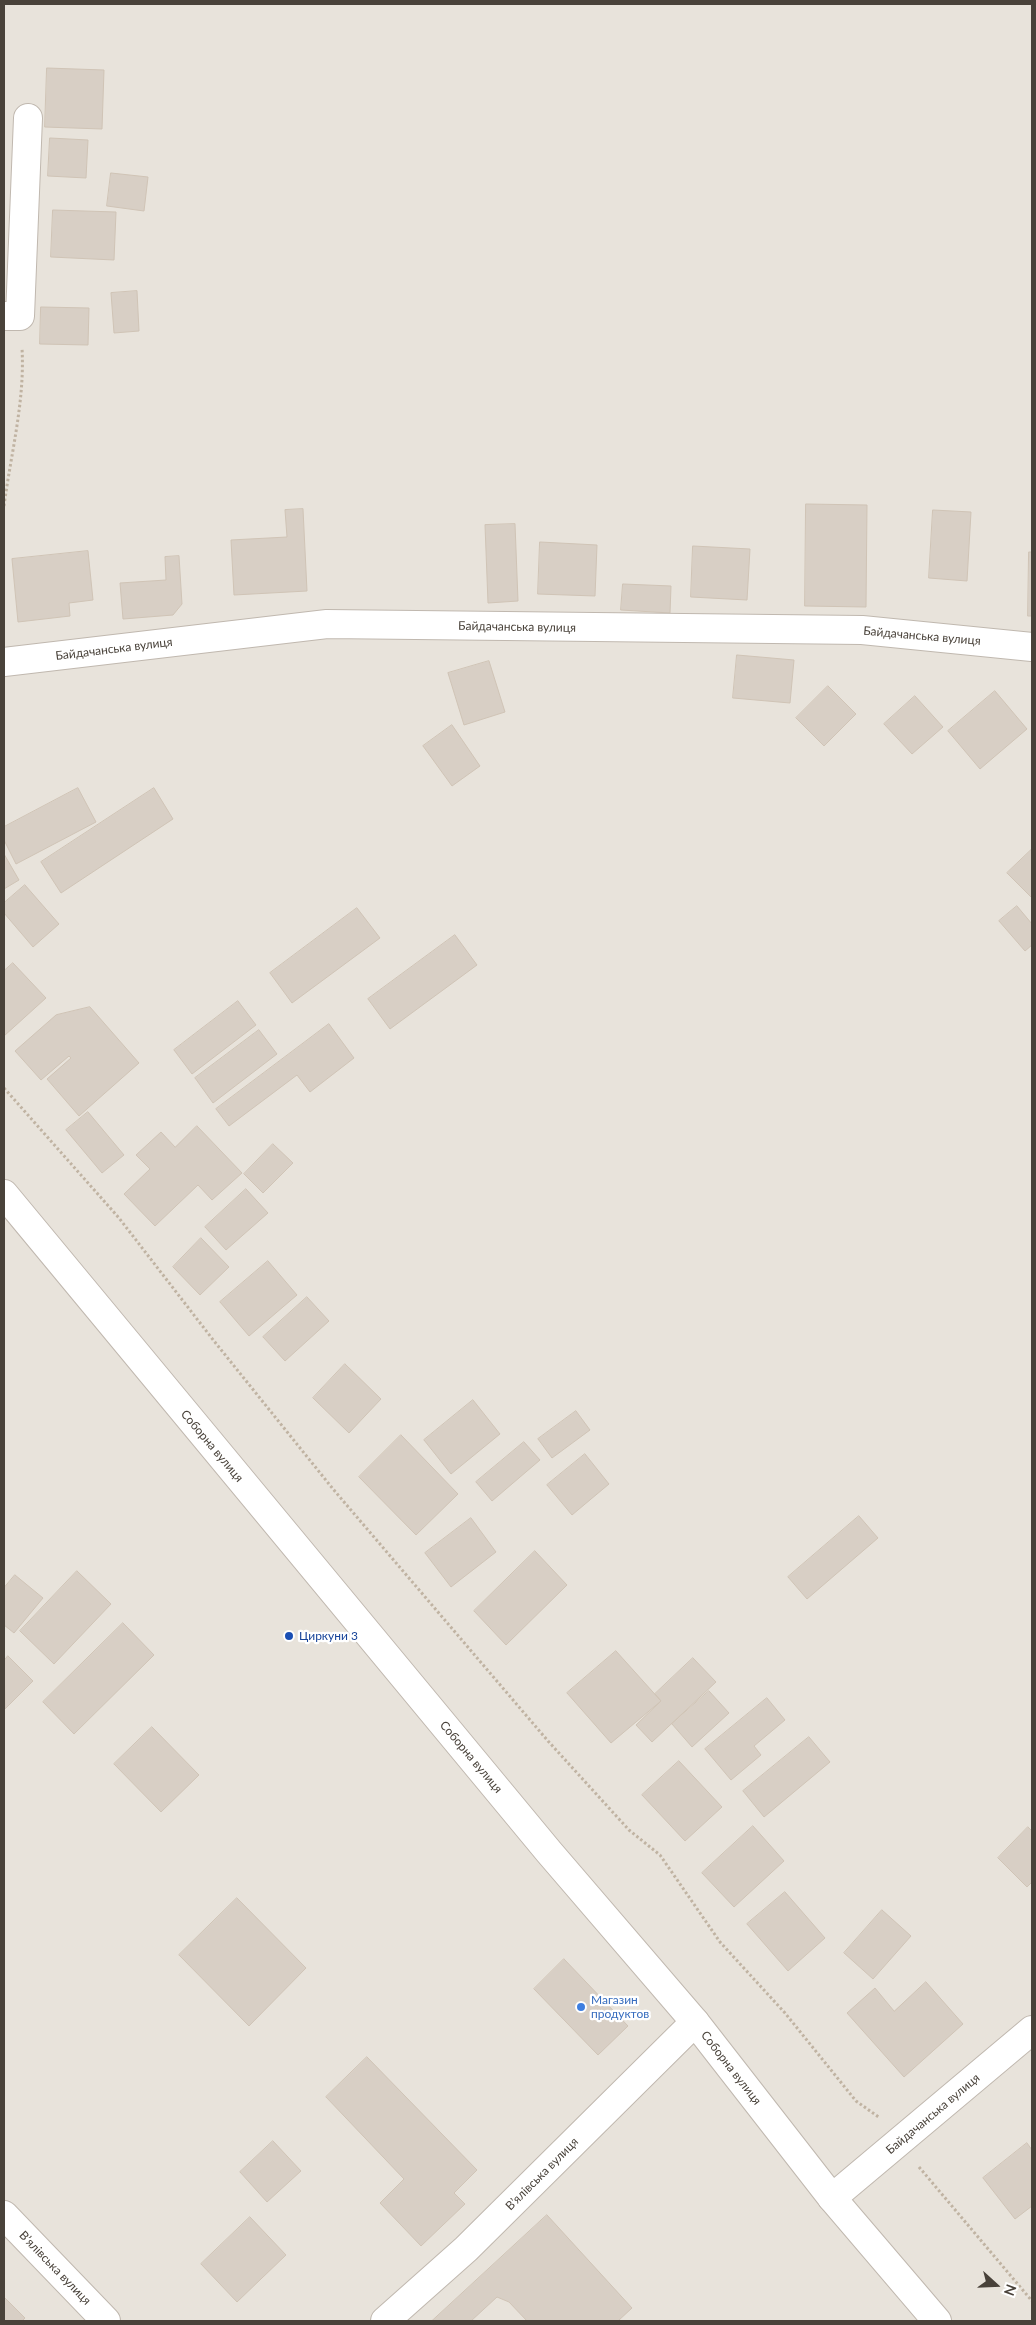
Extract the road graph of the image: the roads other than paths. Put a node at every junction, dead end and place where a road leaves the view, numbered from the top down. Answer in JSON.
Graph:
{"nodes":[{"id":1,"x":28,"y":118,"type":"dead end"},
{"id":2,"x":12,"y":316,"type":"edge"},
{"id":3,"x":1032,"y":647,"type":"edge"},
{"id":4,"x":4,"y":662,"type":"edge"},
{"id":5,"x":4,"y":1194,"type":"edge"},
{"id":6,"x":695,"y":2022,"type":"junction"},
{"id":7,"x":1032,"y":2030,"type":"edge"},
{"id":8,"x":832,"y":2198,"type":"junction"},
{"id":9,"x":4,"y":2215,"type":"edge"},
{"id":10,"x":106,"y":2321,"type":"edge"},
{"id":11,"x":385,"y":2321,"type":"edge"},
{"id":12,"x":937,"y":2321,"type":"edge"}],
"edges":[{"from":1,"to":2,"type":"street"},
{"from":3,"to":4,"type":"street","name":"Байдачанська вулиця"},
{"from":5,"to":6,"type":"street","name":"Соборна вулиця"},
{"from":6,"to":8,"type":"street","name":"Соборна вулиця"},
{"from":6,"to":11,"type":"street","name":"В’ялівська вулиця"},
{"from":7,"to":8,"type":"street","name":"Байдачанська вулиця"},
{"from":8,"to":12,"type":"street","name":"Соборна вулиця"},
{"from":9,"to":10,"type":"street","name":"В’ялівська вулиця"}]}
